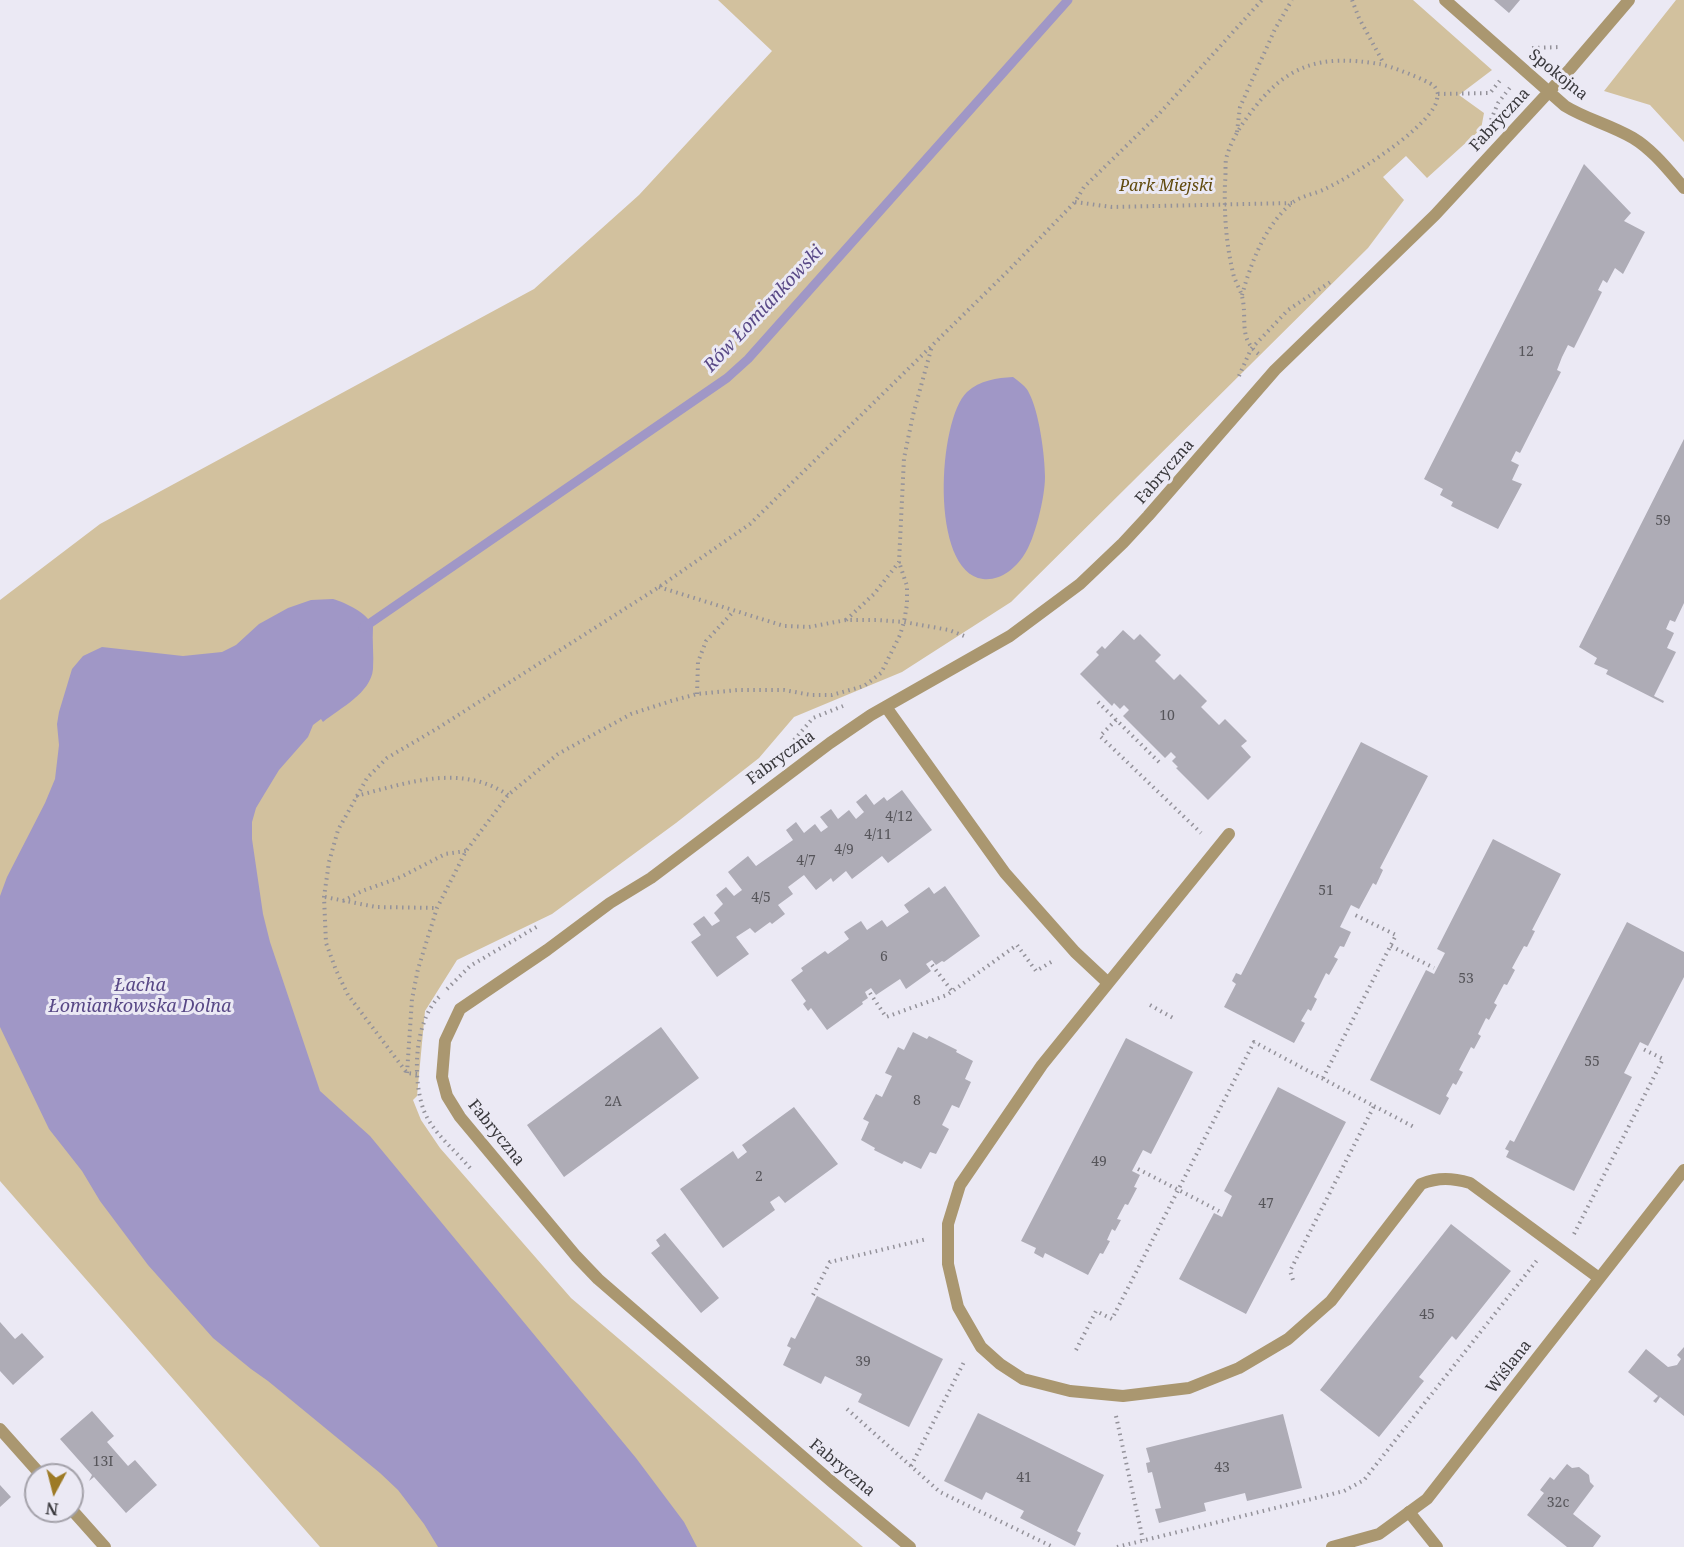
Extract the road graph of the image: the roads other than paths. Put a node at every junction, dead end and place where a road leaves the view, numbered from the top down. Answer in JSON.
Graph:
{"nodes":[{"id":1,"x":1445,"y":0,"type":"edge"},
{"id":2,"x":1629,"y":0,"type":"edge"},
{"id":3,"x":1549,"y":93,"type":"junction"},
{"id":4,"x":1684,"y":188,"type":"edge"},
{"id":5,"x":886,"y":707,"type":"junction"},
{"id":6,"x":1229,"y":834,"type":"dead end"},
{"id":7,"x":1107,"y":982,"type":"junction"},
{"id":8,"x":1684,"y":1170,"type":"edge"},
{"id":9,"x":1599,"y":1278,"type":"junction"},
{"id":10,"x":0,"y":1429,"type":"edge"},
{"id":11,"x":30,"y":1463,"type":"edge"},
{"id":12,"x":1409,"y":1512,"type":"junction"},
{"id":13,"x":84,"y":1523,"type":"edge"},
{"id":14,"x":105,"y":1547,"type":"edge"},
{"id":15,"x":910,"y":1547,"type":"edge"},
{"id":16,"x":1332,"y":1547,"type":"edge"},
{"id":17,"x":1437,"y":1547,"type":"edge"}],
"edges":[{"from":1,"to":3,"type":"street","name":"Spokojna"},
{"from":2,"to":3,"type":"street","name":"Fabryczna"},
{"from":3,"to":4,"type":"street","name":"Spokojna"},
{"from":3,"to":5,"type":"street","name":"Fabryczna"},
{"from":5,"to":7,"type":"street"},
{"from":5,"to":15,"type":"street","name":"Fabryczna"},
{"from":6,"to":7,"type":"street"},
{"from":7,"to":9,"type":"street"},
{"from":8,"to":9,"type":"street","name":"Wiślana"},
{"from":9,"to":12,"type":"street","name":"Wiślana"},
{"from":10,"to":11,"type":"street"},
{"from":12,"to":16,"type":"street","name":"Wiślana"},
{"from":12,"to":17,"type":"street"},
{"from":13,"to":14,"type":"street"}]}
